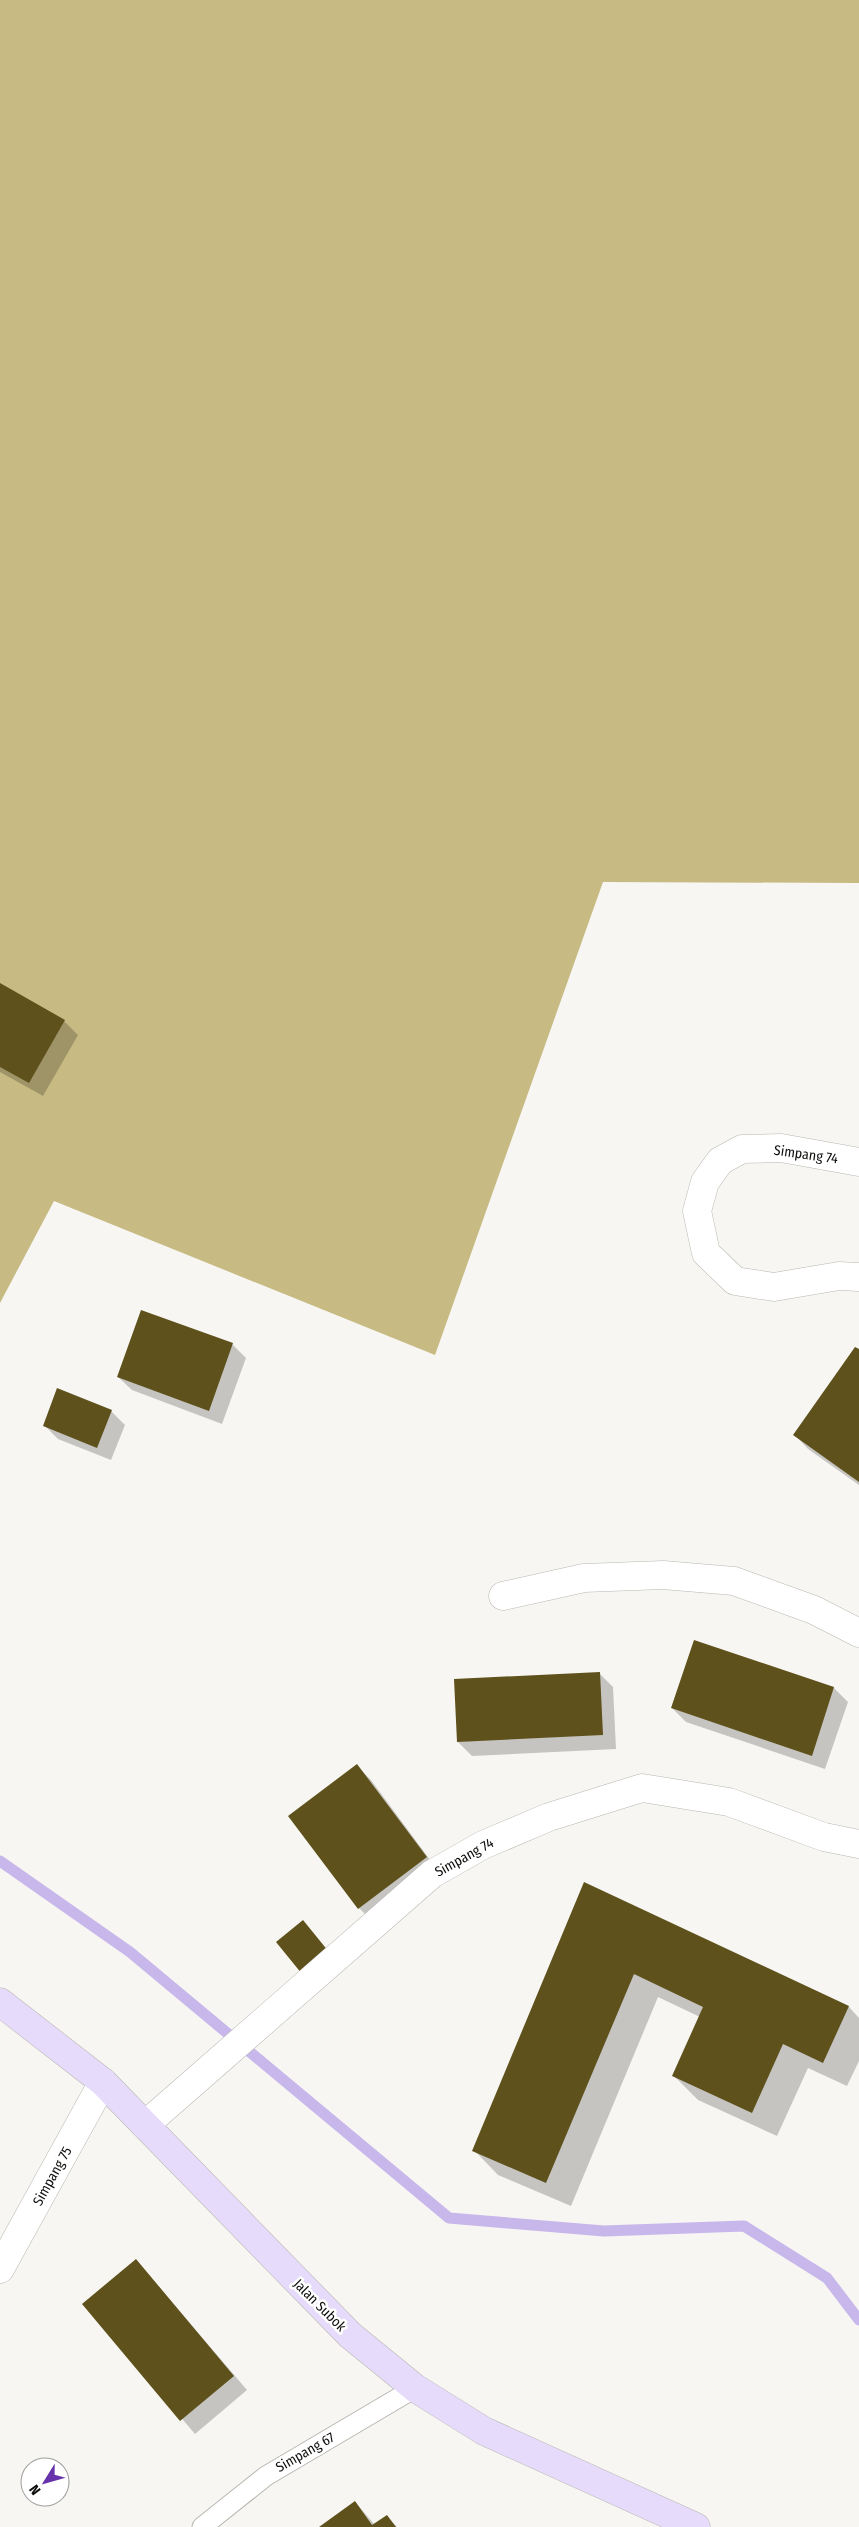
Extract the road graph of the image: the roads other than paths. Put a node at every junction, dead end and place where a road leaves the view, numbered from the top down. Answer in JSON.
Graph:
{"nodes":[{"id":1,"x":859,"y":1162,"type":"edge"},
{"id":2,"x":859,"y":1277,"type":"edge"},
{"id":3,"x":503,"y":1596,"type":"dead end"},
{"id":4,"x":859,"y":1633,"type":"edge"},
{"id":5,"x":859,"y":1844,"type":"edge"},
{"id":6,"x":0,"y":2002,"type":"edge"},
{"id":7,"x":103,"y":2082,"type":"junction"},
{"id":8,"x":145,"y":2125,"type":"junction"},
{"id":9,"x":0,"y":2269,"type":"edge"},
{"id":10,"x":415,"y":2388,"type":"junction"},
{"id":11,"x":202,"y":2527,"type":"edge"},
{"id":12,"x":696,"y":2527,"type":"edge"}],
"edges":[{"from":1,"to":2,"type":"street","name":"Simpang 74"},
{"from":3,"to":4,"type":"street"},
{"from":5,"to":8,"type":"street","name":"Simpang 74"},
{"from":6,"to":7,"type":"main road","name":"Jalan Subok"},
{"from":7,"to":8,"type":"main road","name":"Jalan Subok"},
{"from":7,"to":9,"type":"street","name":"Simpang 75"},
{"from":8,"to":10,"type":"main road","name":"Jalan Subok"},
{"from":10,"to":11,"type":"lane","name":"Simpang 67"},
{"from":10,"to":12,"type":"main road","name":"Jalan Subok"}]}
